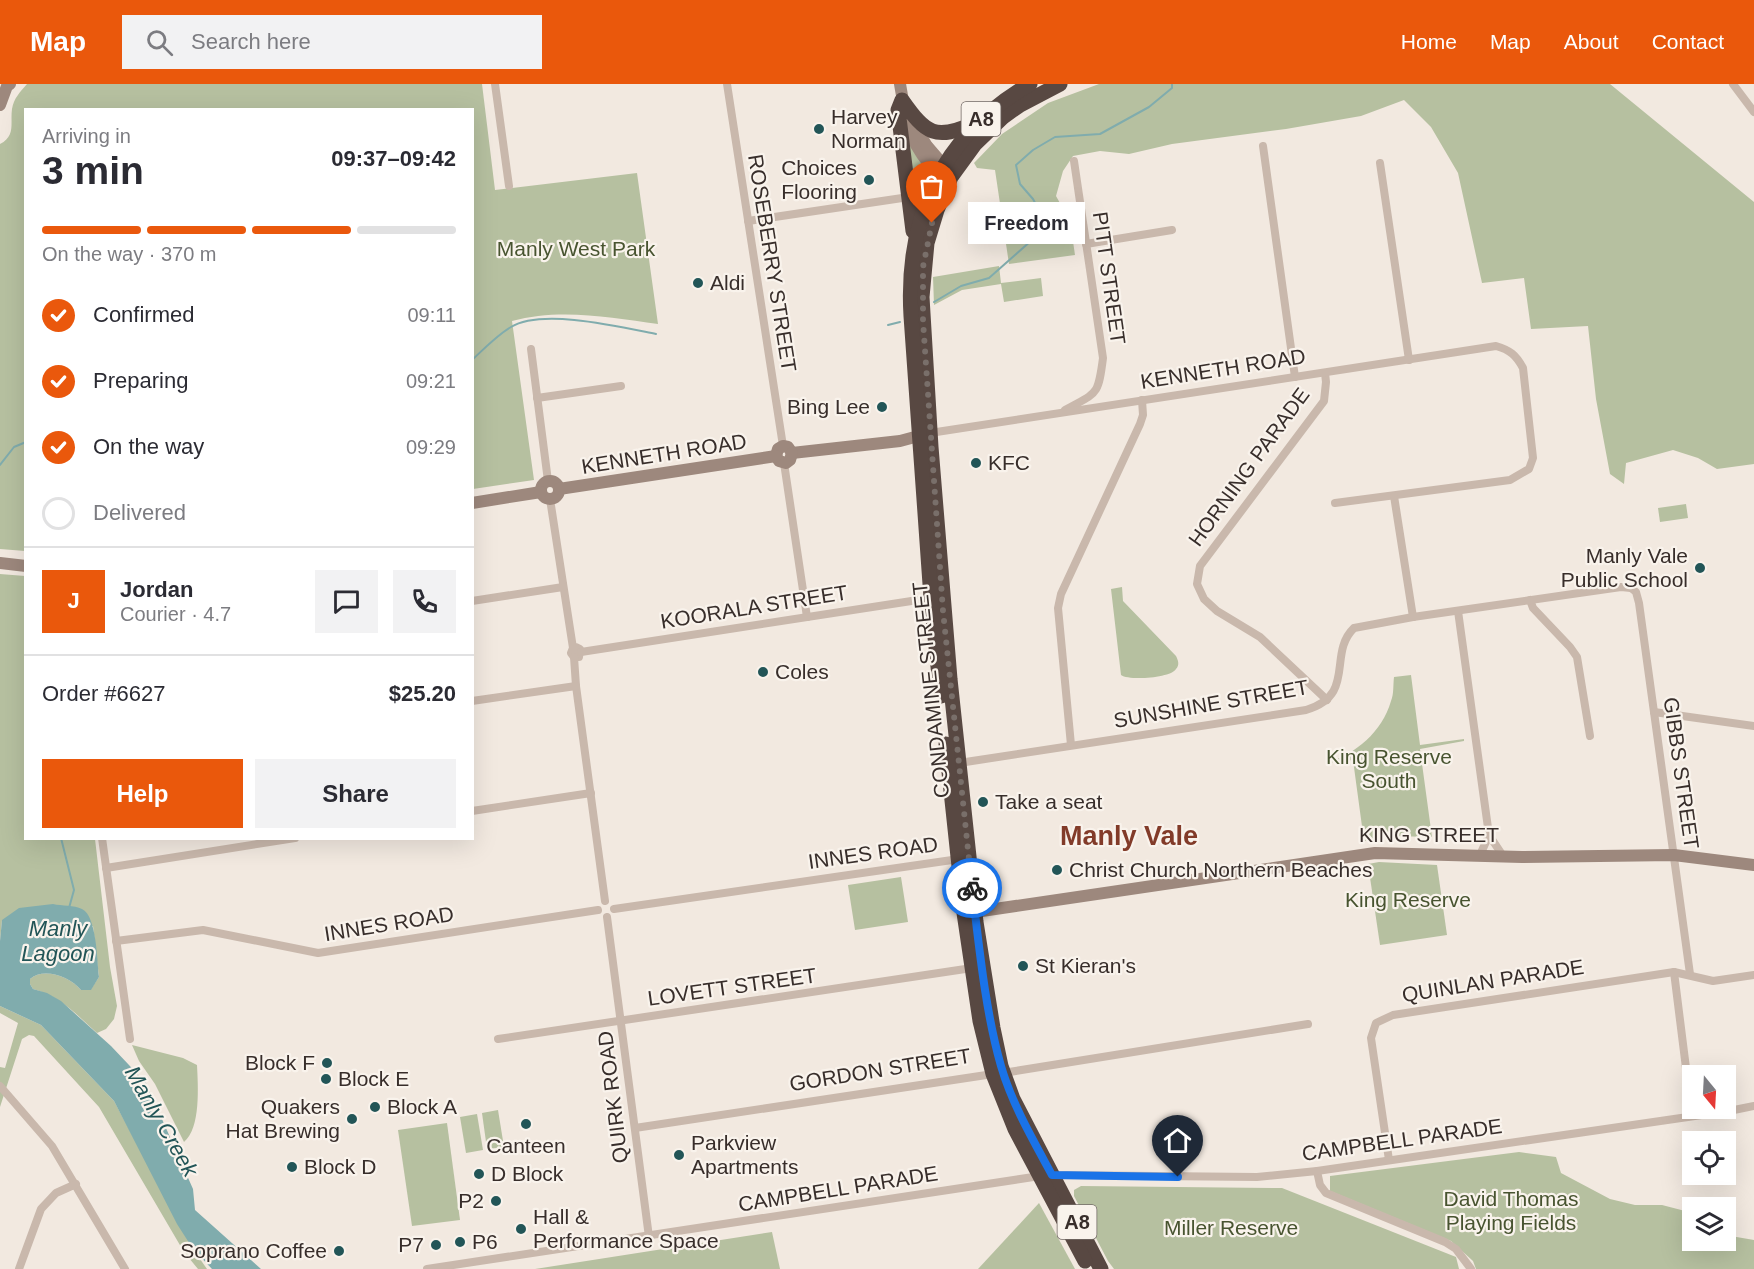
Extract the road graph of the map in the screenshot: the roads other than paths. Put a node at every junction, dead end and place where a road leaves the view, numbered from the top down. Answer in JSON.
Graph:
{"nodes":[{"id":1,"x":495,"y":84,"type":"edge"},
{"id":2,"x":727,"y":84,"type":"edge"},
{"id":3,"x":900,"y":84,"type":"edge"},
{"id":4,"x":1030,"y":84,"type":"edge"},
{"id":5,"x":1060,"y":84,"type":"edge"},
{"id":6,"x":1733,"y":84,"type":"edge"},
{"id":7,"x":7,"y":85,"type":"edge"},
{"id":8,"x":902,"y":100,"type":"junction"},
{"id":9,"x":0,"y":105,"type":"edge"},
{"id":10,"x":1754,"y":112,"type":"edge"},
{"id":11,"x":980,"y":120,"type":"junction"},
{"id":12,"x":1263,"y":146,"type":"dead end"},
{"id":13,"x":1074,"y":161,"type":"dead end"},
{"id":14,"x":1380,"y":164,"type":"dead end"},
{"id":15,"x":945,"y":173,"type":"junction"},
{"id":16,"x":508,"y":186,"type":"dead end"},
{"id":17,"x":909,"y":197,"type":"junction"},
{"id":18,"x":748,"y":221,"type":"junction"},
{"id":19,"x":1172,"y":230,"type":"dead end"},
{"id":20,"x":913,"y":243,"type":"junction"},
{"id":21,"x":1086,"y":244,"type":"junction"},
{"id":22,"x":916,"y":308,"type":"junction"},
{"id":23,"x":531,"y":349,"type":"dead end"},
{"id":24,"x":1409,"y":360,"type":"junction"},
{"id":25,"x":1325,"y":373,"type":"junction"},
{"id":26,"x":1294,"y":377,"type":"junction"},
{"id":27,"x":621,"y":386,"type":"dead end"},
{"id":28,"x":537,"y":398,"type":"junction"},
{"id":29,"x":1142,"y":400,"type":"junction"},
{"id":30,"x":1059,"y":413,"type":"junction"},
{"id":31,"x":925,"y":434,"type":"junction"},
{"id":32,"x":784,"y":455,"type":"junction"},
{"id":33,"x":553,"y":485,"type":"junction"},
{"id":34,"x":546,"y":496,"type":"junction"},
{"id":35,"x":1394,"y":496,"type":"junction"},
{"id":36,"x":474,"y":503,"type":"edge"},
{"id":37,"x":1335,"y":503,"type":"dead end"},
{"id":38,"x":0,"y":563,"type":"edge"},
{"id":39,"x":24,"y":566,"type":"edge"},
{"id":40,"x":1632,"y":584,"type":"joint"},
{"id":41,"x":563,"y":587,"type":"junction"},
{"id":42,"x":931,"y":598,"type":"junction"},
{"id":43,"x":1530,"y":600,"type":"junction"},
{"id":44,"x":474,"y":601,"type":"edge"},
{"id":45,"x":1458,"y":611,"type":"junction"},
{"id":46,"x":807,"y":617,"type":"junction"},
{"id":47,"x":1413,"y":617,"type":"junction"},
{"id":48,"x":576,"y":652,"type":"junction"},
{"id":49,"x":576,"y":686,"type":"junction"},
{"id":50,"x":1327,"y":700,"type":"junction"},
{"id":51,"x":474,"y":701,"type":"edge"},
{"id":52,"x":1654,"y":712,"type":"junction"},
{"id":53,"x":1754,"y":726,"type":"edge"},
{"id":54,"x":1590,"y":736,"type":"dead end"},
{"id":55,"x":1071,"y":745,"type":"junction"},
{"id":56,"x":958,"y":763,"type":"junction"},
{"id":57,"x":591,"y":793,"type":"junction"},
{"id":58,"x":474,"y":811,"type":"edge"},
{"id":59,"x":1489,"y":835,"type":"junction"},
{"id":60,"x":102,"y":840,"type":"edge"},
{"id":61,"x":282,"y":840,"type":"edge"},
{"id":62,"x":1480,"y":855,"type":"junction"},
{"id":63,"x":1674,"y":855,"type":"junction"},
{"id":64,"x":1503,"y":856,"type":"junction"},
{"id":65,"x":959,"y":859,"type":"junction"},
{"id":66,"x":1754,"y":865,"type":"edge"},
{"id":67,"x":106,"y":868,"type":"junction"},
{"id":68,"x":605,"y":901,"type":"junction"},
{"id":69,"x":614,"y":909,"type":"junction"},
{"id":70,"x":598,"y":910,"type":"junction"},
{"id":71,"x":970,"y":913,"type":"junction"},
{"id":72,"x":607,"y":917,"type":"junction"},
{"id":73,"x":116,"y":941,"type":"junction"},
{"id":74,"x":972,"y":968,"type":"junction"},
{"id":75,"x":1674,"y":972,"type":"junction"},
{"id":76,"x":1690,"y":974,"type":"junction"},
{"id":77,"x":1754,"y":975,"type":"edge"},
{"id":78,"x":622,"y":1022,"type":"junction"},
{"id":79,"x":1308,"y":1024,"type":"dead end"},
{"id":80,"x":130,"y":1039,"type":"dead end"},
{"id":81,"x":498,"y":1039,"type":"dead end"},
{"id":82,"x":1686,"y":1065,"type":"edge"},
{"id":83,"x":998,"y":1073,"type":"junction"},
{"id":84,"x":0,"y":1086,"type":"edge"},
{"id":85,"x":1754,"y":1106,"type":"edge"},
{"id":86,"x":1736,"y":1109,"type":"edge"},
{"id":87,"x":1682,"y":1117,"type":"edge"},
{"id":88,"x":635,"y":1128,"type":"junction"},
{"id":89,"x":1389,"y":1160,"type":"junction"},
{"id":90,"x":1317,"y":1171,"type":"junction"},
{"id":91,"x":1046,"y":1175,"type":"junction"},
{"id":92,"x":76,"y":1184,"type":"junction"},
{"id":93,"x":649,"y":1237,"type":"junction"},
{"id":94,"x":19,"y":1269,"type":"edge"},
{"id":95,"x":125,"y":1269,"type":"edge"},
{"id":96,"x":427,"y":1269,"type":"edge"},
{"id":97,"x":1090,"y":1269,"type":"edge"},
{"id":98,"x":1101,"y":1269,"type":"edge"},
{"id":99,"x":1471,"y":1269,"type":"edge"}],
"edges":[{"from":1,"to":16,"type":"street"},
{"from":2,"to":18,"type":"street","name":"ROSEBERRY STREET"},
{"from":3,"to":8,"type":"street"},
{"from":4,"to":11,"type":"highway","number":"A8"},
{"from":5,"to":15,"type":"highway","number":"A8"},
{"from":6,"to":10,"type":"street"},
{"from":7,"to":9,"type":"street"},
{"from":8,"to":11,"type":"highway"},
{"from":8,"to":15,"type":"street"},
{"from":8,"to":17,"type":"highway"},
{"from":11,"to":15,"type":"highway","number":"A8"},
{"from":12,"to":26,"type":"street"},
{"from":13,"to":21,"type":"street","name":"PITT STREET"},
{"from":14,"to":24,"type":"street"},
{"from":15,"to":20,"type":"highway","number":"A8"},
{"from":15,"to":22,"type":"highway","name":"CONDAMINE STREET","number":"A8"},
{"from":17,"to":18,"type":"street"},
{"from":17,"to":20,"type":"highway"},
{"from":18,"to":32,"type":"street","name":"ROSEBERRY STREET"},
{"from":19,"to":21,"type":"street"},
{"from":20,"to":22,"type":"highway","name":"CONDAMINE STREET","number":"A8"},
{"from":21,"to":30,"type":"street","name":"PITT STREET"},
{"from":22,"to":31,"type":"highway","name":"CONDAMINE STREET","number":"A8"},
{"from":23,"to":28,"type":"street"},
{"from":24,"to":25,"type":"street","name":"KENNETH ROAD"},
{"from":24,"to":35,"type":"street","name":"KENNETH ROAD"},
{"from":25,"to":26,"type":"street","name":"KENNETH ROAD"},
{"from":25,"to":50,"type":"street","name":"HORNING PARADE"},
{"from":26,"to":29,"type":"street","name":"KENNETH ROAD"},
{"from":27,"to":28,"type":"street"},
{"from":28,"to":33,"type":"street"},
{"from":29,"to":30,"type":"street","name":"KENNETH ROAD"},
{"from":29,"to":55,"type":"street"},
{"from":30,"to":31,"type":"street","name":"KENNETH ROAD"},
{"from":31,"to":32,"type":"street","name":"KENNETH ROAD"},
{"from":31,"to":42,"type":"highway","name":"CONDAMINE STREET","number":"A8"},
{"from":31,"to":56,"type":"highway","name":"CONDAMINE STREET","number":"A8"},
{"from":32,"to":33,"type":"street","name":"KENNETH ROAD"},
{"from":32,"to":46,"type":"street","name":"ROSEBERRY STREET"},
{"from":33,"to":34,"type":"street"},
{"from":34,"to":36,"type":"street"},
{"from":34,"to":41,"type":"street"},
{"from":35,"to":37,"type":"street"},
{"from":35,"to":47,"type":"street"},
{"from":38,"to":39,"type":"street"},
{"from":40,"to":43,"type":"street","name":"SUNSHINE STREET"},
{"from":40,"to":52,"type":"street","name":"GIBBS STREET"},
{"from":41,"to":44,"type":"street"},
{"from":41,"to":48,"type":"street"},
{"from":42,"to":46,"type":"street","name":"KOORALA STREET"},
{"from":42,"to":65,"type":"highway","name":"CONDAMINE STREET","number":"A8"},
{"from":43,"to":45,"type":"street","name":"SUNSHINE STREET"},
{"from":43,"to":54,"type":"street"},
{"from":45,"to":47,"type":"street","name":"SUNSHINE STREET"},
{"from":45,"to":59,"type":"street"},
{"from":46,"to":48,"type":"street","name":"KOORALA STREET"},
{"from":47,"to":50,"type":"street","name":"SUNSHINE STREET"},
{"from":48,"to":49,"type":"street"},
{"from":49,"to":51,"type":"street"},
{"from":49,"to":57,"type":"street"},
{"from":50,"to":55,"type":"street","name":"SUNSHINE STREET"},
{"from":52,"to":53,"type":"street"},
{"from":52,"to":63,"type":"street","name":"GIBBS STREET"},
{"from":55,"to":56,"type":"street","name":"SUNSHINE STREET"},
{"from":56,"to":71,"type":"highway","name":"CONDAMINE STREET","number":"A8"},
{"from":57,"to":58,"type":"street"},
{"from":57,"to":68,"type":"street"},
{"from":59,"to":62,"type":"street"},
{"from":59,"to":64,"type":"street"},
{"from":60,"to":67,"type":"street"},
{"from":61,"to":67,"type":"street"},
{"from":62,"to":64,"type":"street","name":"KING STREET"},
{"from":62,"to":71,"type":"street","name":"KING STREET"},
{"from":63,"to":64,"type":"street","name":"KING STREET"},
{"from":63,"to":66,"type":"street","name":"KING STREET"},
{"from":63,"to":76,"type":"street","name":"GIBBS STREET"},
{"from":65,"to":69,"type":"street","name":"INNES ROAD"},
{"from":65,"to":71,"type":"highway","name":"CONDAMINE STREET","number":"A8"},
{"from":67,"to":73,"type":"street"},
{"from":68,"to":69,"type":"street"},
{"from":68,"to":70,"type":"street"},
{"from":69,"to":72,"type":"street"},
{"from":70,"to":72,"type":"street"},
{"from":70,"to":73,"type":"street","name":"INNES ROAD"},
{"from":71,"to":74,"type":"highway","name":"CONDAMINE STREET","number":"A8"},
{"from":71,"to":83,"type":"highway","name":"CONDAMINE STREET","number":"A8"},
{"from":72,"to":78,"type":"street","name":"QUIRK ROAD"},
{"from":73,"to":80,"type":"street"},
{"from":74,"to":78,"type":"street","name":"LOVETT STREET"},
{"from":74,"to":83,"type":"highway","name":"CONDAMINE STREET","number":"A8"},
{"from":75,"to":76,"type":"street","name":"QUINLAN PARADE"},
{"from":75,"to":82,"type":"street"},
{"from":75,"to":89,"type":"street","name":"QUINLAN PARADE"},
{"from":76,"to":77,"type":"street","name":"QUINLAN PARADE"},
{"from":78,"to":81,"type":"street","name":"LOVETT STREET"},
{"from":78,"to":88,"type":"street","name":"QUIRK ROAD"},
{"from":79,"to":83,"type":"street","name":"GORDON STREET"},
{"from":83,"to":88,"type":"street","name":"GORDON STREET"},
{"from":83,"to":91,"type":"highway","name":"CONDAMINE STREET","number":"A8"},
{"from":84,"to":92,"type":"street"},
{"from":85,"to":86,"type":"street","name":"CAMPBELL PARADE"},
{"from":87,"to":89,"type":"street","name":"CAMPBELL PARADE"},
{"from":88,"to":93,"type":"street","name":"QUIRK ROAD"},
{"from":89,"to":90,"type":"street","name":"CAMPBELL PARADE"},
{"from":90,"to":91,"type":"street","name":"CAMPBELL PARADE"},
{"from":90,"to":99,"type":"street"},
{"from":91,"to":93,"type":"street","name":"CAMPBELL PARADE"},
{"from":91,"to":97,"type":"highway","name":"CONDAMINE STREET","number":"A8"},
{"from":91,"to":98,"type":"highway","name":"CONDAMINE STREET","number":"A8"},
{"from":92,"to":94,"type":"street"},
{"from":92,"to":95,"type":"street"},
{"from":93,"to":96,"type":"street","name":"CAMPBELL PARADE"}]}
